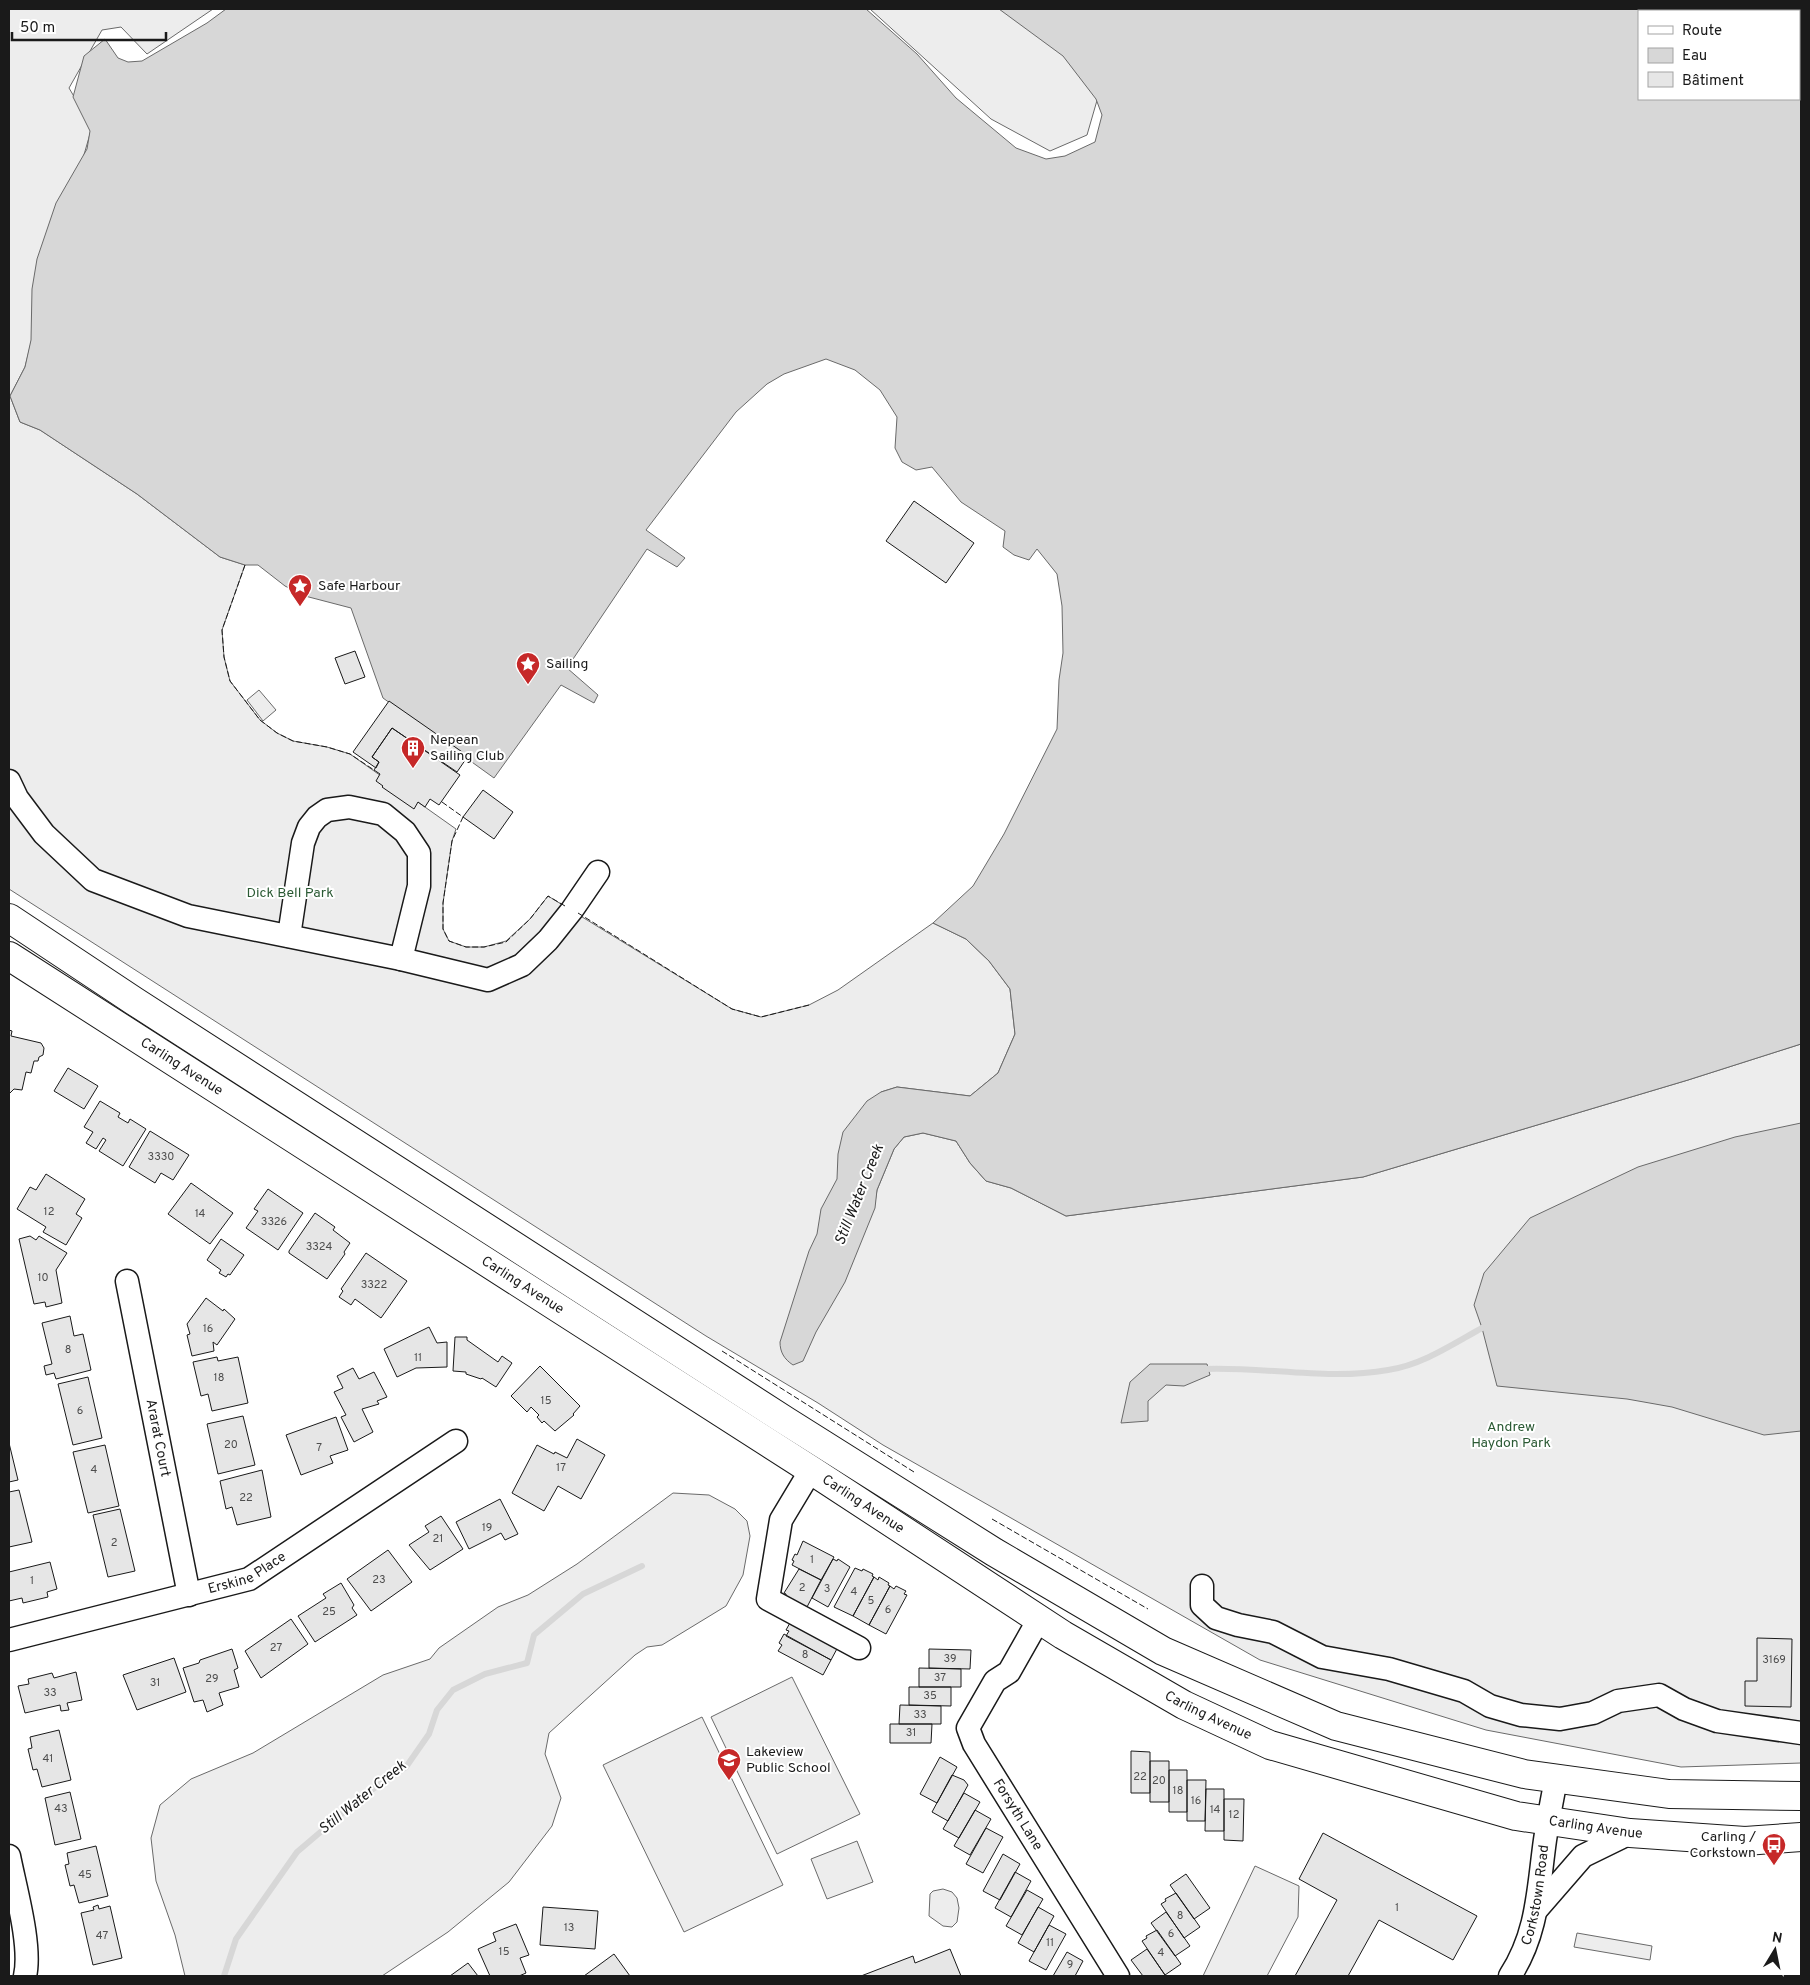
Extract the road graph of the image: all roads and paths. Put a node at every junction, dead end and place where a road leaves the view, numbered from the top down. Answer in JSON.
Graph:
{"nodes":[{"id":1,"x":9,"y":781,"type":"edge"},
{"id":2,"x":598,"y":872,"type":"dead end"},
{"id":3,"x":9,"y":918,"type":"edge"},
{"id":4,"x":288,"y":936,"type":"junction"},
{"id":5,"x":9,"y":956,"type":"edge"},
{"id":6,"x":401,"y":959,"type":"junction"},
{"id":7,"x":127,"y":1281,"type":"dead end"},
{"id":8,"x":456,"y":1441,"type":"dead end"},
{"id":9,"x":811,"y":1470,"type":"junction"},
{"id":10,"x":1202,"y":1586,"type":"dead end"},
{"id":11,"x":189,"y":1595,"type":"junction"},
{"id":12,"x":1039,"y":1619,"type":"junction"},
{"id":13,"x":9,"y":1640,"type":"edge"},
{"id":14,"x":859,"y":1648,"type":"dead end"},
{"id":15,"x":1801,"y":1733,"type":"edge"},
{"id":16,"x":1556,"y":1779,"type":"junction"},
{"id":17,"x":1801,"y":1796,"type":"edge"},
{"id":18,"x":1548,"y":1822,"type":"junction"},
{"id":19,"x":1630,"y":1833,"type":"junction"},
{"id":20,"x":1801,"y":1838,"type":"edge"},
{"id":21,"x":9,"y":1856,"type":"edge"},
{"id":22,"x":1537,"y":1909,"type":"junction"},
{"id":23,"x":25,"y":1976,"type":"edge"},
{"id":24,"x":1118,"y":1976,"type":"edge"},
{"id":25,"x":1510,"y":1976,"type":"edge"}],
"edges":[{"from":1,"to":4,"type":"street"},
{"from":2,"to":6,"type":"street"},
{"from":3,"to":16,"type":"main road","name":"Carling Avenue"},
{"from":4,"to":6,"type":"street"},
{"from":4,"to":6,"type":"street"},
{"from":5,"to":9,"type":"main road","name":"Carling Avenue"},
{"from":7,"to":11,"type":"street","name":"Ararat Court"},
{"from":8,"to":11,"type":"street","name":"Erskine Place"},
{"from":9,"to":12,"type":"main road","name":"Carling Avenue"},
{"from":9,"to":14,"type":"street"},
{"from":10,"to":15,"type":"street"},
{"from":11,"to":13,"type":"street","name":"Erskine Place"},
{"from":12,"to":18,"type":"main road","name":"Carling Avenue"},
{"from":12,"to":24,"type":"street","name":"Forsyth Lane"},
{"from":16,"to":17,"type":"main road","name":"Carling Avenue"},
{"from":16,"to":18,"type":"street","name":"Corkstown Road"},
{"from":18,"to":19,"type":"main road","name":"Carling Avenue"},
{"from":18,"to":22,"type":"street","name":"Corkstown Road"},
{"from":19,"to":20,"type":"main road","name":"Carling Avenue"},
{"from":19,"to":22,"type":"street"},
{"from":21,"to":23,"type":"street"},
{"from":22,"to":25,"type":"street","name":"Corkstown Road"}]}
